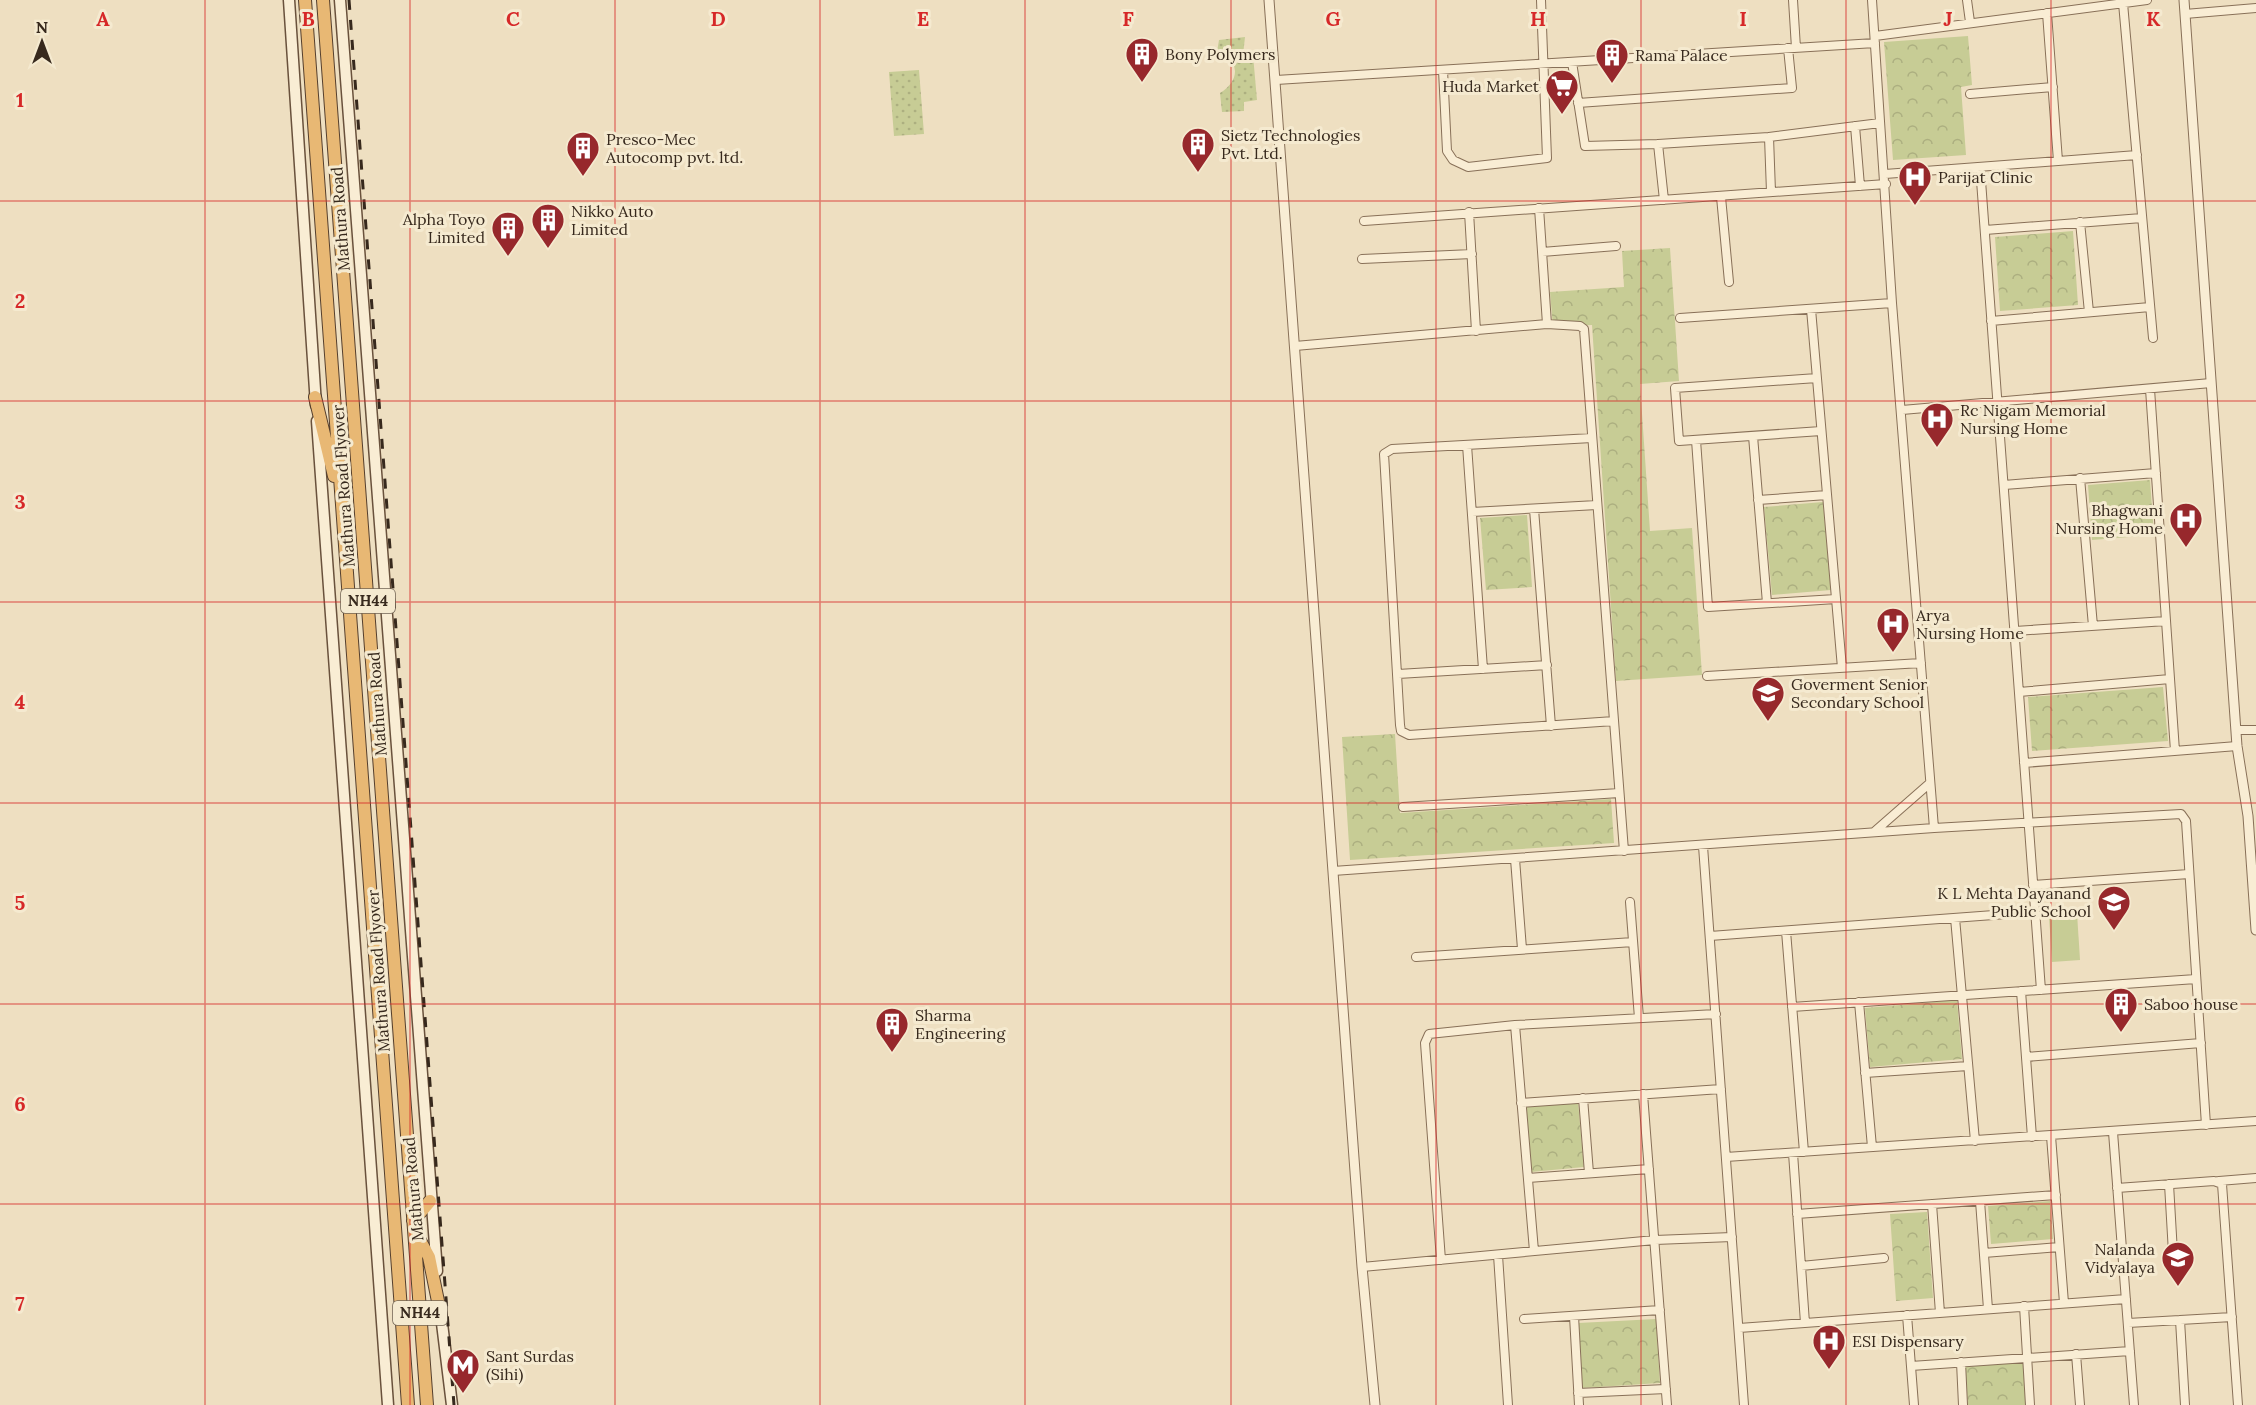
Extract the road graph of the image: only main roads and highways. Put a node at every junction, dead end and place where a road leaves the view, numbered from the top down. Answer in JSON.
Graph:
{"nodes":[{"id":1,"x":289,"y":0,"type":"edge"},
{"id":2,"x":305,"y":0,"type":"edge"},
{"id":3,"x":323,"y":0,"type":"edge"},
{"id":4,"x":340,"y":0,"type":"edge"},
{"id":5,"x":315,"y":398,"type":"junction"},
{"id":6,"x":341,"y":500,"type":"junction"},
{"id":7,"x":430,"y":1202,"type":"junction"},
{"id":8,"x":414,"y":1225,"type":"junction"},
{"id":9,"x":441,"y":1316,"type":"junction"},
{"id":10,"x":388,"y":1405,"type":"edge"},
{"id":11,"x":408,"y":1405,"type":"edge"},
{"id":12,"x":427,"y":1405,"type":"edge"},
{"id":13,"x":452,"y":1405,"type":"edge"}],
"edges":[{"from":1,"to":5,"type":"main road"},
{"from":2,"to":6,"type":"highway","name":"Mathura Road Flyover","number":"NH44"},
{"from":3,"to":8,"type":"highway","name":"Mathura Road Flyover","number":"NH44"},
{"from":4,"to":7,"type":"main road","name":"Mathura Road"},
{"from":5,"to":6,"type":"highway"},
{"from":5,"to":10,"type":"main road"},
{"from":6,"to":11,"type":"highway","name":"Mathura Road","number":"NH44"},
{"from":7,"to":8,"type":"highway"},
{"from":7,"to":9,"type":"main road","name":"Mathura Road"},
{"from":8,"to":9,"type":"highway"},
{"from":8,"to":12,"type":"highway","name":"Mathura Road","number":"NH44"},
{"from":9,"to":13,"type":"main road","name":"Mathura Road"}]}
